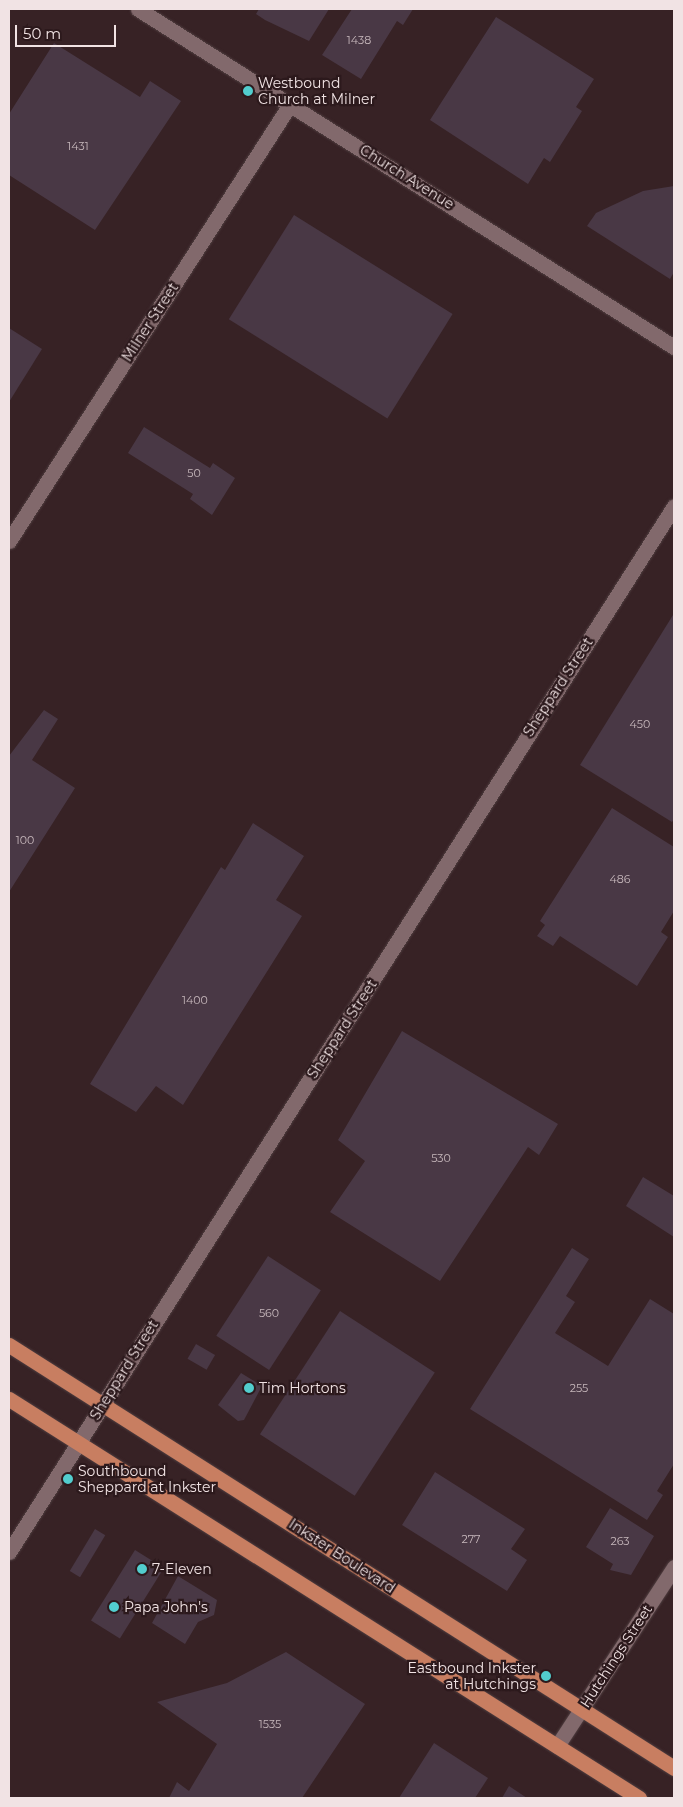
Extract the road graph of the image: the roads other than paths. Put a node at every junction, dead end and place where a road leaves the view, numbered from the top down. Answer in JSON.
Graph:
{"nodes":[{"id":1,"x":138,"y":9,"type":"edge"},
{"id":2,"x":291,"y":103,"type":"junction"},
{"id":3,"x":674,"y":347,"type":"edge"},
{"id":4,"x":674,"y":506,"type":"edge"},
{"id":5,"x":9,"y":541,"type":"edge"},
{"id":6,"x":9,"y":1345,"type":"edge"},
{"id":7,"x":9,"y":1399,"type":"edge"},
{"id":8,"x":103,"y":1404,"type":"junction"},
{"id":9,"x":78,"y":1443,"type":"junction"},
{"id":10,"x":9,"y":1552,"type":"edge"},
{"id":11,"x":674,"y":1567,"type":"edge"},
{"id":12,"x":581,"y":1709,"type":"junction"},
{"id":13,"x":557,"y":1746,"type":"junction"},
{"id":14,"x":674,"y":1768,"type":"edge"},
{"id":15,"x":639,"y":1798,"type":"edge"}],
"edges":[{"from":1,"to":2,"type":"street","name":"Church Avenue"},
{"from":2,"to":3,"type":"street","name":"Church Avenue"},
{"from":2,"to":5,"type":"street","name":"Milner Street"},
{"from":4,"to":8,"type":"street","name":"Sheppard Street"},
{"from":6,"to":8,"type":"main road","name":"Inkster Boulevard"},
{"from":7,"to":9,"type":"main road"},
{"from":8,"to":9,"type":"street","name":"Sheppard Street"},
{"from":8,"to":12,"type":"main road","name":"Inkster Boulevard"},
{"from":9,"to":10,"type":"street","name":"Sheppard Street"},
{"from":9,"to":13,"type":"main road"},
{"from":11,"to":12,"type":"street","name":"Hutchings Street"},
{"from":12,"to":13,"type":"street","name":"Hutchings Street"},
{"from":12,"to":14,"type":"main road","name":"Inkster Boulevard"},
{"from":13,"to":15,"type":"main road"}]}
